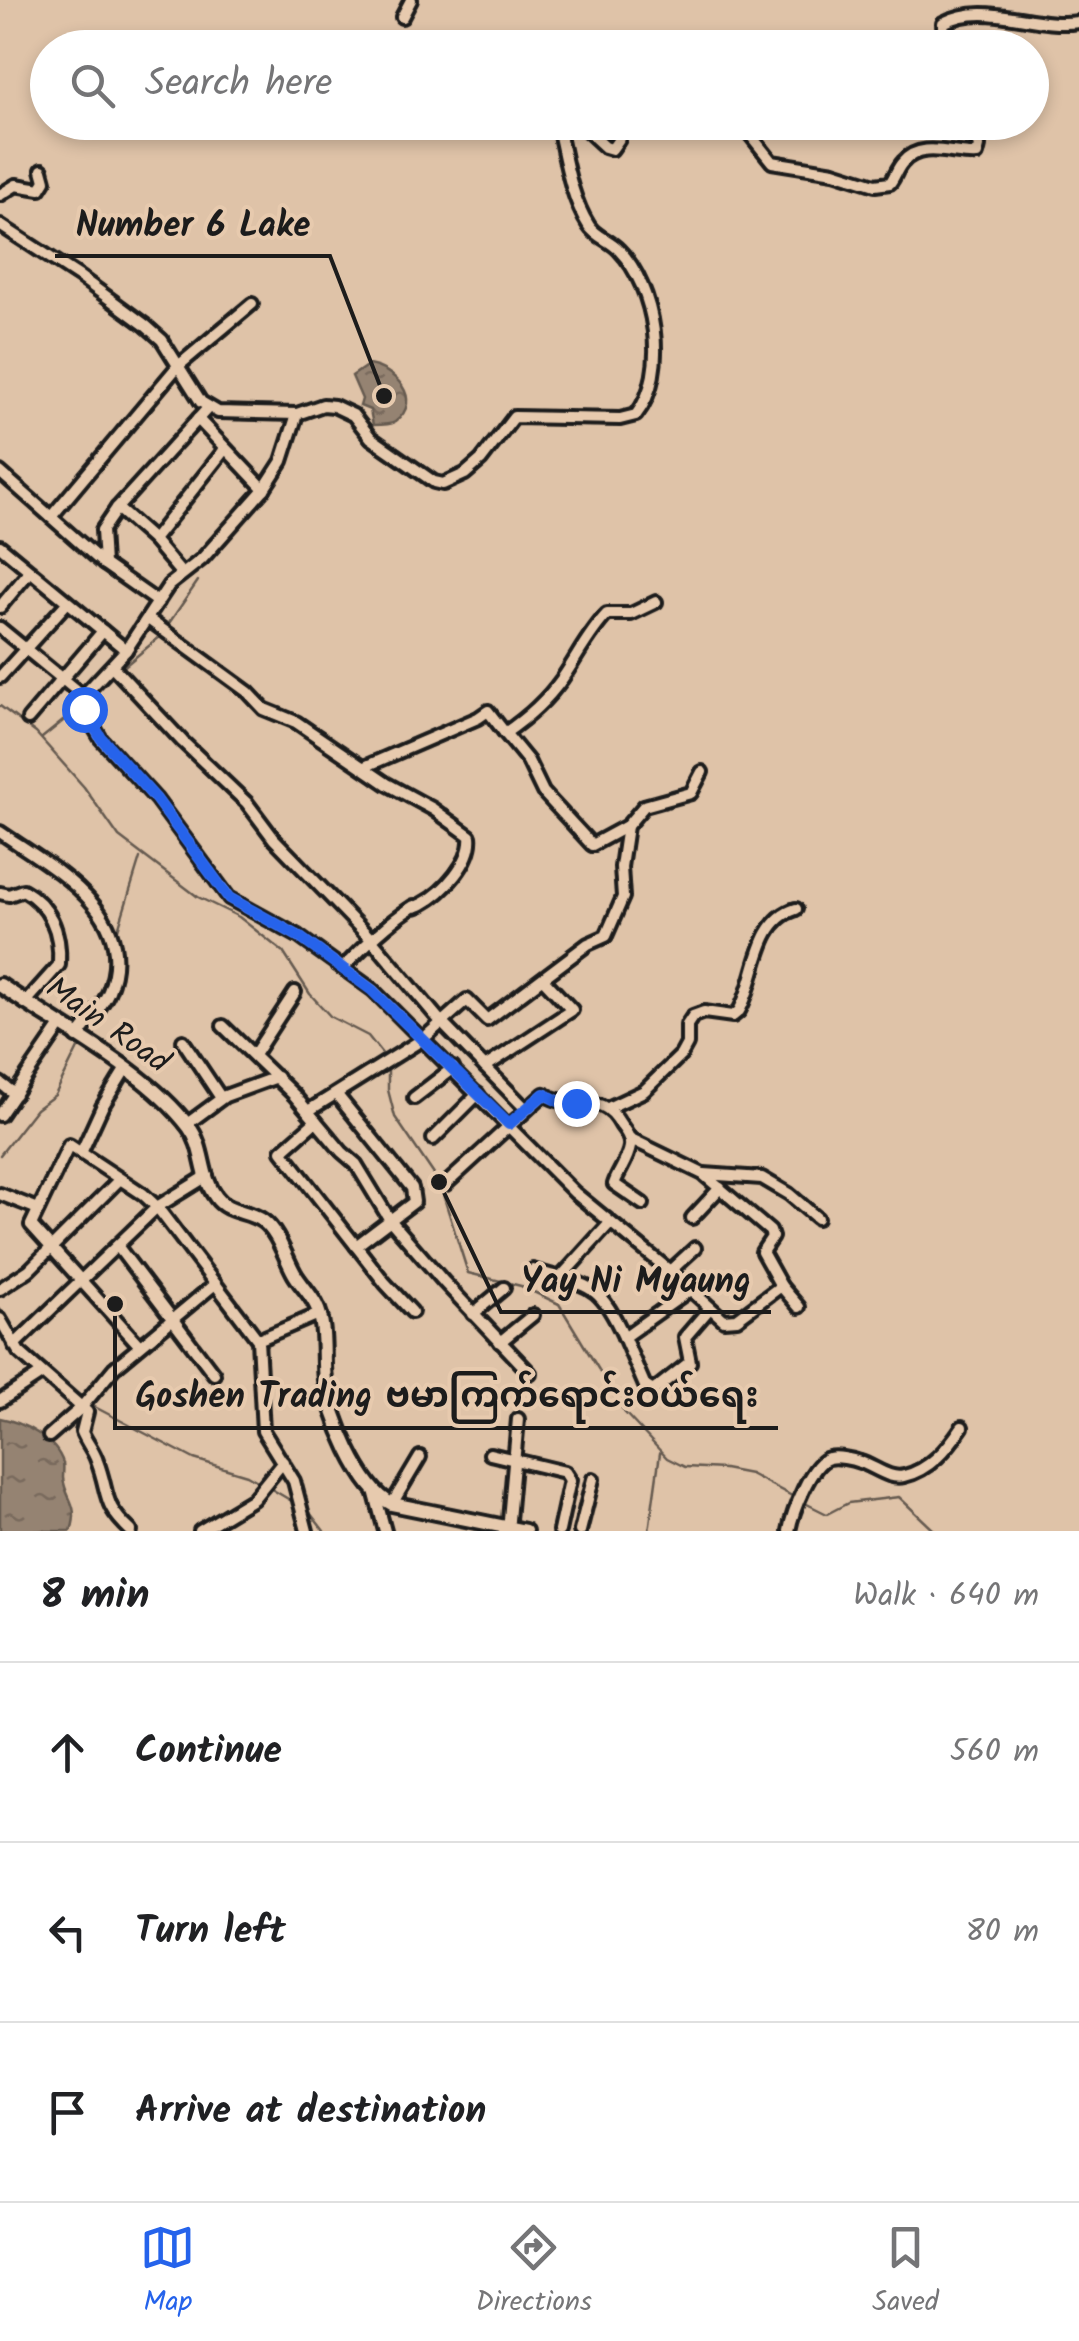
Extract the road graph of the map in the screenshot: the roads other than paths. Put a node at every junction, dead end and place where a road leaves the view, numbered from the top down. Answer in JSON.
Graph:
{"nodes":[{"id":1,"x":411,"y":0,"type":"edge"},
{"id":2,"x":402,"y":17,"type":"dead end"},
{"id":3,"x":1079,"y":22,"type":"edge"},
{"id":4,"x":944,"y":30,"type":"edge"},
{"id":5,"x":562,"y":140,"type":"edge"},
{"id":6,"x":597,"y":140,"type":"edge"},
{"id":7,"x":619,"y":140,"type":"edge"},
{"id":8,"x":754,"y":140,"type":"edge"},
{"id":9,"x":976,"y":140,"type":"edge"},
{"id":10,"x":42,"y":170,"type":"dead end"},
{"id":11,"x":0,"y":194,"type":"edge"},
{"id":12,"x":0,"y":225,"type":"edge"},
{"id":13,"x":252,"y":304,"type":"dead end"},
{"id":14,"x":177,"y":367,"type":"junction"},
{"id":15,"x":207,"y":408,"type":"junction"},
{"id":16,"x":296,"y":414,"type":"junction"},
{"id":17,"x":198,"y":418,"type":"junction"},
{"id":18,"x":226,"y":449,"type":"junction"},
{"id":19,"x":0,"y":472,"type":"edge"},
{"id":20,"x":264,"y":490,"type":"junction"},
{"id":21,"x":117,"y":508,"type":"junction"},
{"id":22,"x":51,"y":517,"type":"junction"},
{"id":23,"x":153,"y":540,"type":"junction"},
{"id":24,"x":0,"y":546,"type":"edge"},
{"id":25,"x":104,"y":564,"type":"junction"},
{"id":26,"x":30,"y":572,"type":"junction"},
{"id":27,"x":181,"y":574,"type":"junction"},
{"id":28,"x":67,"y":602,"type":"junction"},
{"id":29,"x":158,"y":602,"type":"junction"},
{"id":30,"x":656,"y":602,"type":"dead end"},
{"id":31,"x":0,"y":607,"type":"edge"},
{"id":32,"x":148,"y":618,"type":"junction"},
{"id":33,"x":0,"y":628,"type":"edge"},
{"id":34,"x":103,"y":631,"type":"junction"},
{"id":35,"x":24,"y":650,"type":"junction"},
{"id":36,"x":126,"y":650,"type":"junction"},
{"id":37,"x":112,"y":666,"type":"junction"},
{"id":38,"x":0,"y":677,"type":"edge"},
{"id":39,"x":63,"y":679,"type":"junction"},
{"id":40,"x":83,"y":696,"type":"junction"},
{"id":41,"x":28,"y":720,"type":"dead end"},
{"id":42,"x":505,"y":733,"type":"junction"},
{"id":43,"x":364,"y":768,"type":"junction"},
{"id":44,"x":702,"y":772,"type":"dead end"},
{"id":45,"x":627,"y":826,"type":"junction"},
{"id":46,"x":0,"y":832,"type":"edge"},
{"id":47,"x":0,"y":893,"type":"edge"},
{"id":48,"x":796,"y":909,"type":"dead end"},
{"id":49,"x":372,"y":940,"type":"junction"},
{"id":50,"x":343,"y":968,"type":"junction"},
{"id":51,"x":544,"y":979,"type":"junction"},
{"id":52,"x":0,"y":985,"type":"edge"},
{"id":53,"x":296,"y":992,"type":"dead end"},
{"id":54,"x":26,"y":1003,"type":"junction"},
{"id":55,"x":441,"y":1022,"type":"junction"},
{"id":56,"x":223,"y":1026,"type":"dead end"},
{"id":57,"x":60,"y":1027,"type":"junction"},
{"id":58,"x":77,"y":1036,"type":"junction"},
{"id":59,"x":424,"y":1039,"type":"junction"},
{"id":60,"x":184,"y":1041,"type":"dead end"},
{"id":61,"x":254,"y":1054,"type":"junction"},
{"id":62,"x":485,"y":1067,"type":"junction"},
{"id":63,"x":126,"y":1068,"type":"junction"},
{"id":64,"x":452,"y":1068,"type":"junction"},
{"id":65,"x":276,"y":1076,"type":"junction"},
{"id":66,"x":0,"y":1084,"type":"edge"},
{"id":67,"x":15,"y":1094,"type":"junction"},
{"id":68,"x":478,"y":1094,"type":"junction"},
{"id":69,"x":337,"y":1095,"type":"junction"},
{"id":70,"x":222,"y":1098,"type":"junction"},
{"id":71,"x":414,"y":1098,"type":"dead end"},
{"id":72,"x":610,"y":1107,"type":"junction"},
{"id":73,"x":526,"y":1109,"type":"junction"},
{"id":74,"x":308,"y":1111,"type":"junction"},
{"id":75,"x":0,"y":1114,"type":"edge"},
{"id":76,"x":316,"y":1121,"type":"junction"},
{"id":77,"x":187,"y":1124,"type":"junction"},
{"id":78,"x":509,"y":1124,"type":"junction"},
{"id":79,"x":629,"y":1138,"type":"junction"},
{"id":80,"x":434,"y":1139,"type":"dead end"},
{"id":81,"x":81,"y":1153,"type":"junction"},
{"id":82,"x":703,"y":1174,"type":"junction"},
{"id":83,"x":207,"y":1176,"type":"junction"},
{"id":84,"x":119,"y":1180,"type":"junction"},
{"id":85,"x":446,"y":1184,"type":"dead end"},
{"id":86,"x":720,"y":1188,"type":"junction"},
{"id":87,"x":0,"y":1194,"type":"edge"},
{"id":88,"x":643,"y":1204,"type":"dead end"},
{"id":89,"x":157,"y":1207,"type":"junction"},
{"id":90,"x":38,"y":1209,"type":"junction"},
{"id":91,"x":692,"y":1218,"type":"dead end"},
{"id":92,"x":817,"y":1218,"type":"dead end"},
{"id":93,"x":390,"y":1220,"type":"junction"},
{"id":94,"x":609,"y":1224,"type":"junction"},
{"id":95,"x":356,"y":1246,"type":"junction"},
{"id":96,"x":118,"y":1247,"type":"junction"},
{"id":97,"x":52,"y":1248,"type":"junction"},
{"id":98,"x":694,"y":1248,"type":"dead end"},
{"id":99,"x":533,"y":1270,"type":"dead end"},
{"id":100,"x":670,"y":1271,"type":"junction"},
{"id":101,"x":560,"y":1278,"type":"junction"},
{"id":102,"x":82,"y":1281,"type":"junction"},
{"id":103,"x":214,"y":1284,"type":"junction"},
{"id":104,"x":781,"y":1286,"type":"junction"},
{"id":105,"x":504,"y":1288,"type":"dead end"},
{"id":106,"x":0,"y":1289,"type":"edge"},
{"id":107,"x":690,"y":1290,"type":"junction"},
{"id":108,"x":799,"y":1307,"type":"dead end"},
{"id":109,"x":710,"y":1308,"type":"junction"},
{"id":110,"x":412,"y":1312,"type":"dead end"},
{"id":111,"x":319,"y":1314,"type":"junction"},
{"id":112,"x":474,"y":1314,"type":"junction"},
{"id":113,"x":533,"y":1316,"type":"dead end"},
{"id":114,"x":172,"y":1317,"type":"junction"},
{"id":115,"x":0,"y":1319,"type":"edge"},
{"id":116,"x":624,"y":1337,"type":"junction"},
{"id":117,"x":258,"y":1340,"type":"junction"},
{"id":118,"x":17,"y":1341,"type":"junction"},
{"id":119,"x":500,"y":1342,"type":"junction"},
{"id":120,"x":139,"y":1344,"type":"junction"},
{"id":121,"x":530,"y":1373,"type":"dead end"},
{"id":122,"x":41,"y":1374,"type":"junction"},
{"id":123,"x":214,"y":1374,"type":"dead end"},
{"id":124,"x":0,"y":1401,"type":"edge"},
{"id":125,"x":84,"y":1404,"type":"junction"},
{"id":126,"x":518,"y":1419,"type":"dead end"},
{"id":127,"x":962,"y":1427,"type":"dead end"},
{"id":128,"x":49,"y":1436,"type":"dead end"},
{"id":129,"x":490,"y":1454,"type":"dead end"},
{"id":130,"x":420,"y":1457,"type":"dead end"},
{"id":131,"x":514,"y":1459,"type":"junction"},
{"id":132,"x":283,"y":1462,"type":"junction"},
{"id":133,"x":593,"y":1480,"type":"dead end"},
{"id":134,"x":375,"y":1494,"type":"junction"},
{"id":135,"x":392,"y":1504,"type":"junction"},
{"id":136,"x":508,"y":1529,"type":"edge"},
{"id":137,"x":131,"y":1531,"type":"edge"},
{"id":138,"x":200,"y":1531,"type":"edge"},
{"id":139,"x":307,"y":1531,"type":"edge"},
{"id":140,"x":384,"y":1531,"type":"edge"},
{"id":141,"x":525,"y":1531,"type":"edge"},
{"id":142,"x":559,"y":1531,"type":"edge"},
{"id":143,"x":580,"y":1531,"type":"edge"},
{"id":144,"x":789,"y":1531,"type":"edge"}],
"edges":[{"from":1,"to":2,"type":"street"},
{"from":3,"to":4,"type":"street"},
{"from":5,"to":16,"type":"street"},
{"from":6,"to":7,"type":"street"},
{"from":8,"to":9,"type":"street"},
{"from":10,"to":11,"type":"street"},
{"from":12,"to":14,"type":"street"},
{"from":13,"to":14,"type":"street"},
{"from":14,"to":15,"type":"street"},
{"from":14,"to":22,"type":"street"},
{"from":15,"to":16,"type":"street"},
{"from":15,"to":17,"type":"street"},
{"from":16,"to":20,"type":"street"},
{"from":17,"to":18,"type":"street"},
{"from":17,"to":21,"type":"street"},
{"from":18,"to":20,"type":"street"},
{"from":18,"to":23,"type":"street"},
{"from":19,"to":22,"type":"street"},
{"from":20,"to":27,"type":"street"},
{"from":21,"to":23,"type":"street"},
{"from":21,"to":25,"type":"street"},
{"from":22,"to":25,"type":"street"},
{"from":23,"to":27,"type":"street"},
{"from":24,"to":26,"type":"street"},
{"from":25,"to":29,"type":"street"},
{"from":26,"to":28,"type":"street"},
{"from":26,"to":31,"type":"street"},
{"from":27,"to":29,"type":"street"},
{"from":28,"to":34,"type":"street"},
{"from":28,"to":35,"type":"street"},
{"from":29,"to":32,"type":"street"},
{"from":30,"to":42,"type":"street"},
{"from":32,"to":36,"type":"street"},
{"from":32,"to":43,"type":"street"},
{"from":33,"to":35,"type":"street"},
{"from":34,"to":36,"type":"street"},
{"from":34,"to":39,"type":"street"},
{"from":35,"to":38,"type":"street"},
{"from":35,"to":39,"type":"street"},
{"from":36,"to":37,"type":"street"},
{"from":37,"to":40,"type":"street"},
{"from":37,"to":49,"type":"street"},
{"from":39,"to":40,"type":"street"},
{"from":39,"to":41,"type":"street"},
{"from":40,"to":50,"type":"street"},
{"from":42,"to":43,"type":"street"},
{"from":42,"to":45,"type":"street"},
{"from":43,"to":49,"type":"street"},
{"from":44,"to":45,"type":"street"},
{"from":45,"to":51,"type":"street"},
{"from":46,"to":58,"type":"street"},
{"from":47,"to":54,"type":"street"},
{"from":48,"to":72,"type":"street"},
{"from":49,"to":50,"type":"street"},
{"from":49,"to":55,"type":"street"},
{"from":50,"to":59,"type":"street"},
{"from":51,"to":55,"type":"street"},
{"from":51,"to":62,"type":"street"},
{"from":52,"to":54,"type":"main road","name":"Main Road"},
{"from":53,"to":61,"type":"street"},
{"from":54,"to":57,"type":"main road","name":"Main Road"},
{"from":55,"to":59,"type":"street"},
{"from":55,"to":62,"type":"street"},
{"from":56,"to":61,"type":"street"},
{"from":57,"to":58,"type":"main road","name":"Main Road"},
{"from":57,"to":67,"type":"street"},
{"from":58,"to":63,"type":"main road","name":"Main Road"},
{"from":59,"to":64,"type":"street"},
{"from":59,"to":69,"type":"street"},
{"from":60,"to":70,"type":"street"},
{"from":61,"to":65,"type":"street"},
{"from":62,"to":73,"type":"street"},
{"from":63,"to":77,"type":"main road","name":"Main Road"},
{"from":63,"to":81,"type":"street"},
{"from":64,"to":68,"type":"street"},
{"from":64,"to":71,"type":"street"},
{"from":65,"to":70,"type":"street"},
{"from":65,"to":74,"type":"street"},
{"from":66,"to":67,"type":"street"},
{"from":67,"to":75,"type":"street"},
{"from":68,"to":78,"type":"street"},
{"from":68,"to":80,"type":"street"},
{"from":69,"to":74,"type":"street"},
{"from":69,"to":93,"type":"street"},
{"from":70,"to":77,"type":"street"},
{"from":72,"to":73,"type":"street"},
{"from":72,"to":79,"type":"street"},
{"from":73,"to":78,"type":"street"},
{"from":74,"to":76,"type":"street"},
{"from":76,"to":93,"type":"street"},
{"from":76,"to":95,"type":"street"},
{"from":77,"to":83,"type":"main road","name":"Main Road"},
{"from":78,"to":85,"type":"street"},
{"from":78,"to":94,"type":"street"},
{"from":79,"to":82,"type":"street"},
{"from":79,"to":88,"type":"street"},
{"from":81,"to":84,"type":"street"},
{"from":81,"to":90,"type":"street"},
{"from":82,"to":86,"type":"street"},
{"from":82,"to":92,"type":"street"},
{"from":83,"to":89,"type":"street"},
{"from":83,"to":111,"type":"main road","name":"Main Road"},
{"from":84,"to":89,"type":"street"},
{"from":84,"to":97,"type":"street"},
{"from":86,"to":91,"type":"street"},
{"from":86,"to":104,"type":"street"},
{"from":87,"to":90,"type":"street"},
{"from":89,"to":96,"type":"street"},
{"from":89,"to":103,"type":"street"},
{"from":90,"to":97,"type":"street"},
{"from":93,"to":95,"type":"street"},
{"from":93,"to":112,"type":"street"},
{"from":94,"to":100,"type":"street"},
{"from":94,"to":101,"type":"street"},
{"from":95,"to":110,"type":"street"},
{"from":96,"to":102,"type":"street"},
{"from":96,"to":114,"type":"street"},
{"from":97,"to":102,"type":"street"},
{"from":97,"to":106,"type":"street"},
{"from":98,"to":100,"type":"street"},
{"from":99,"to":101,"type":"street"},
{"from":100,"to":107,"type":"street"},
{"from":101,"to":116,"type":"street"},
{"from":102,"to":118,"type":"street"},
{"from":102,"to":120,"type":"street"},
{"from":103,"to":114,"type":"street"},
{"from":103,"to":117,"type":"street"},
{"from":104,"to":108,"type":"street"},
{"from":104,"to":109,"type":"street"},
{"from":105,"to":112,"type":"street"},
{"from":107,"to":109,"type":"street"},
{"from":107,"to":116,"type":"street"},
{"from":109,"to":116,"type":"street"},
{"from":111,"to":117,"type":"street"},
{"from":111,"to":134,"type":"main road","name":"Main Road"},
{"from":112,"to":119,"type":"street"},
{"from":113,"to":119,"type":"street"},
{"from":114,"to":120,"type":"street"},
{"from":114,"to":123,"type":"street"},
{"from":115,"to":118,"type":"street"},
{"from":117,"to":132,"type":"street"},
{"from":118,"to":122,"type":"street"},
{"from":119,"to":121,"type":"street"},
{"from":120,"to":125,"type":"street"},
{"from":122,"to":124,"type":"street"},
{"from":122,"to":125,"type":"street"},
{"from":125,"to":128,"type":"street"},
{"from":125,"to":137,"type":"street"},
{"from":126,"to":131,"type":"street"},
{"from":127,"to":144,"type":"street"},
{"from":129,"to":131,"type":"street"},
{"from":130,"to":135,"type":"street"},
{"from":131,"to":136,"type":"street"},
{"from":131,"to":142,"type":"street"},
{"from":132,"to":138,"type":"street"},
{"from":132,"to":139,"type":"street"},
{"from":133,"to":143,"type":"street"},
{"from":134,"to":135,"type":"main road"},
{"from":134,"to":140,"type":"street"},
{"from":135,"to":136,"type":"main road"},
{"from":136,"to":141,"type":"main road"}]}
